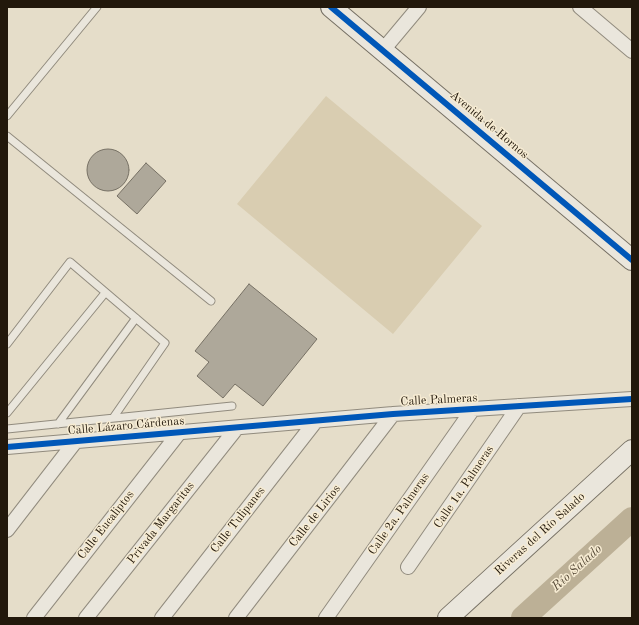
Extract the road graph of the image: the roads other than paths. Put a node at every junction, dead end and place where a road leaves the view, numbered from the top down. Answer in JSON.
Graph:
{"nodes":[{"id":1,"x":97,"y":7,"type":"edge"},
{"id":2,"x":331,"y":7,"type":"edge"},
{"id":3,"x":419,"y":7,"type":"edge"},
{"id":4,"x":580,"y":7,"type":"edge"},
{"id":5,"x":383,"y":50,"type":"junction"},
{"id":6,"x":632,"y":51,"type":"edge"},
{"id":7,"x":7,"y":116,"type":"edge"},
{"id":8,"x":7,"y":136,"type":"edge"},
{"id":9,"x":632,"y":260,"type":"edge"},
{"id":10,"x":105,"y":293,"type":"junction"},
{"id":11,"x":211,"y":301,"type":"dead end"},
{"id":12,"x":136,"y":318,"type":"junction"},
{"id":13,"x":7,"y":344,"type":"edge"},
{"id":14,"x":632,"y":399,"type":"edge"},
{"id":15,"x":232,"y":406,"type":"dead end"},
{"id":16,"x":519,"y":406,"type":"junction"},
{"id":17,"x":473,"y":410,"type":"junction"},
{"id":18,"x":7,"y":413,"type":"edge"},
{"id":19,"x":393,"y":414,"type":"junction"},
{"id":20,"x":113,"y":418,"type":"junction"},
{"id":21,"x":315,"y":422,"type":"junction"},
{"id":22,"x":58,"y":424,"type":"junction"},
{"id":23,"x":242,"y":428,"type":"junction"},
{"id":24,"x":7,"y":429,"type":"edge"},
{"id":25,"x":179,"y":433,"type":"junction"},
{"id":26,"x":75,"y":442,"type":"junction"},
{"id":27,"x":7,"y":447,"type":"edge"},
{"id":28,"x":632,"y":450,"type":"edge"},
{"id":29,"x":7,"y":530,"type":"edge"},
{"id":30,"x":408,"y":567,"type":"dead end"},
{"id":31,"x":34,"y":618,"type":"edge"},
{"id":32,"x":86,"y":618,"type":"edge"},
{"id":33,"x":162,"y":618,"type":"edge"},
{"id":34,"x":236,"y":618,"type":"edge"},
{"id":35,"x":326,"y":618,"type":"edge"},
{"id":36,"x":448,"y":618,"type":"edge"}],
"edges":[{"from":1,"to":7,"type":"lane"},
{"from":2,"to":5,"type":"street","name":"Avenida de Hornos"},
{"from":3,"to":5,"type":"street"},
{"from":4,"to":6,"type":"street"},
{"from":5,"to":9,"type":"street","name":"Avenida de Hornos"},
{"from":8,"to":11,"type":"lane"},
{"from":10,"to":12,"type":"lane"},
{"from":10,"to":13,"type":"lane"},
{"from":10,"to":18,"type":"lane"},
{"from":12,"to":20,"type":"lane"},
{"from":12,"to":22,"type":"lane"},
{"from":14,"to":16,"type":"street","name":"Calle Palmeras"},
{"from":15,"to":20,"type":"lane"},
{"from":16,"to":17,"type":"street","name":"Calle Palmeras"},
{"from":16,"to":30,"type":"street","name":"Calle 1a. Palmeras"},
{"from":17,"to":19,"type":"street","name":"Calle Palmeras"},
{"from":17,"to":35,"type":"street","name":"Calle 2a. Palmeras"},
{"from":19,"to":21,"type":"street","name":"Calle Palmeras"},
{"from":19,"to":34,"type":"street","name":"Calle de Lirios"},
{"from":20,"to":22,"type":"lane"},
{"from":21,"to":23,"type":"street","name":"Calle Palmeras"},
{"from":21,"to":33,"type":"street","name":"Calle Tulipanes"},
{"from":22,"to":24,"type":"lane"},
{"from":23,"to":25,"type":"street","name":"Calle Lázaro Cárdenas"},
{"from":23,"to":32,"type":"street","name":"Privada Margaritas"},
{"from":25,"to":26,"type":"street","name":"Calle Lázaro Cárdenas"},
{"from":25,"to":31,"type":"street","name":"Calle Eucaliptos"},
{"from":26,"to":27,"type":"street","name":"Calle Lázaro Cárdenas"},
{"from":26,"to":29,"type":"street"},
{"from":28,"to":36,"type":"street","name":"Riveras del Río Salado"}]}
